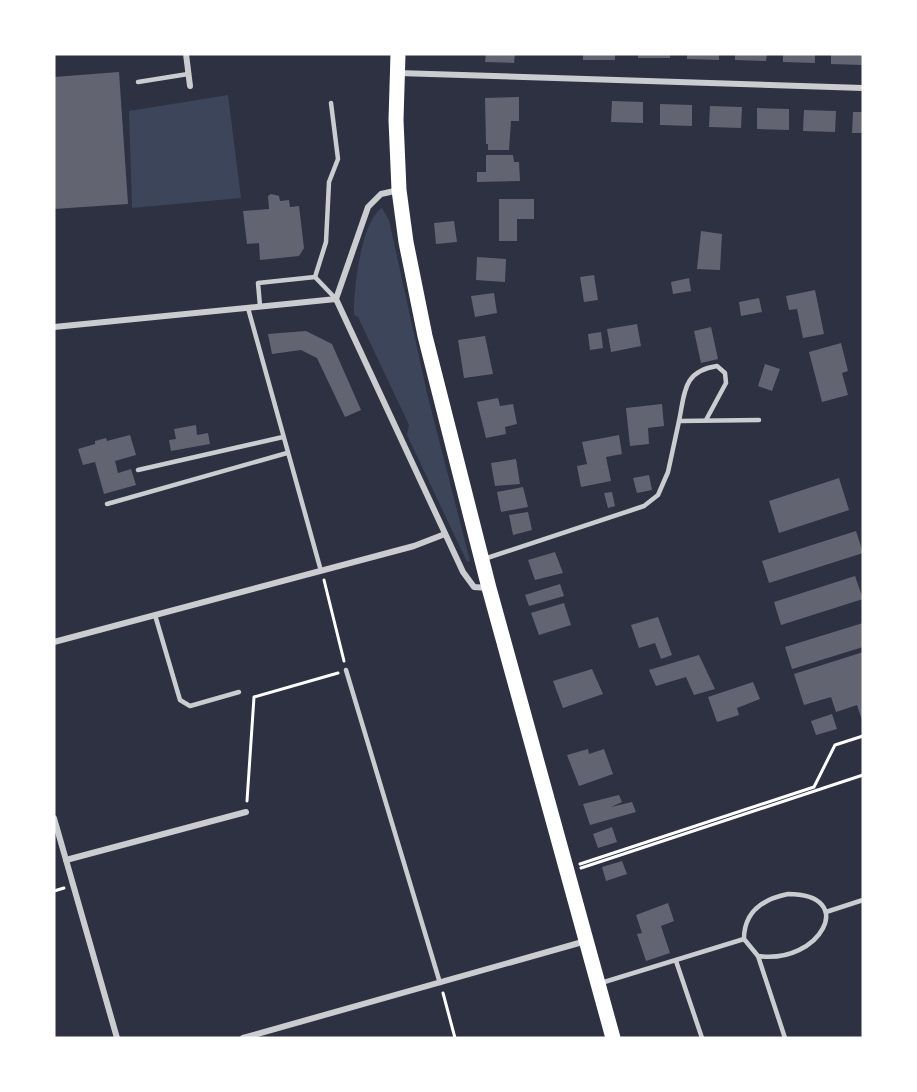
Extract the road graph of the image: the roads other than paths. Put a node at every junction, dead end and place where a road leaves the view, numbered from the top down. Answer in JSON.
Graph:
{"nodes":[{"id":1,"x":186,"y":54,"type":"edge"},
{"id":2,"x":398,"y":54,"type":"edge"},
{"id":3,"x":397,"y":73,"type":"junction"},
{"id":4,"x":188,"y":74,"type":"junction"},
{"id":5,"x":138,"y":82,"type":"dead end"},
{"id":6,"x":190,"y":86,"type":"dead end"},
{"id":7,"x":863,"y":88,"type":"edge"},
{"id":8,"x":331,"y":103,"type":"dead end"},
{"id":9,"x":399,"y":190,"type":"junction"},
{"id":10,"x":315,"y":278,"type":"junction"},
{"id":11,"x":336,"y":299,"type":"junction"},
{"id":12,"x":260,"y":306,"type":"junction"},
{"id":13,"x":248,"y":308,"type":"junction"},
{"id":14,"x":54,"y":327,"type":"edge"},
{"id":15,"x":706,"y":420,"type":"junction"},
{"id":16,"x":759,"y":420,"type":"dead end"},
{"id":17,"x":679,"y":421,"type":"junction"},
{"id":18,"x":283,"y":437,"type":"junction"},
{"id":19,"x":287,"y":453,"type":"junction"},
{"id":20,"x":138,"y":470,"type":"dead end"},
{"id":21,"x":107,"y":504,"type":"dead end"},
{"id":22,"x":445,"y":534,"type":"junction"},
{"id":23,"x":481,"y":560,"type":"junction"},
{"id":24,"x":321,"y":571,"type":"junction"},
{"id":25,"x":489,"y":588,"type":"junction"},
{"id":26,"x":155,"y":615,"type":"junction"},
{"id":27,"x":54,"y":642,"type":"edge"},
{"id":28,"x":346,"y":670,"type":"road end"},
{"id":29,"x":239,"y":692,"type":"dead end"},
{"id":30,"x":246,"y":812,"type":"road end"},
{"id":31,"x":54,"y":818,"type":"edge"},
{"id":32,"x":66,"y":860,"type":"junction"},
{"id":33,"x":863,"y":900,"type":"edge"},
{"id":34,"x":826,"y":912,"type":"junction"},
{"id":35,"x":744,"y":939,"type":"junction"},
{"id":36,"x":586,"y":941,"type":"junction"},
{"id":37,"x":758,"y":956,"type":"junction"},
{"id":38,"x":676,"y":961,"type":"junction"},
{"id":39,"x":440,"y":983,"type":"junction"},
{"id":40,"x":598,"y":984,"type":"junction"},
{"id":41,"x":117,"y":1038,"type":"edge"},
{"id":42,"x":243,"y":1038,"type":"edge"},
{"id":43,"x":614,"y":1038,"type":"edge"},
{"id":44,"x":702,"y":1038,"type":"edge"},
{"id":45,"x":785,"y":1038,"type":"edge"}],
"edges":[{"from":1,"to":4,"type":"street"},
{"from":2,"to":3,"type":"highway"},
{"from":3,"to":7,"type":"street"},
{"from":3,"to":9,"type":"highway"},
{"from":4,"to":5,"type":"lane"},
{"from":4,"to":6,"type":"street"},
{"from":8,"to":10,"type":"lane"},
{"from":9,"to":11,"type":"street"},
{"from":9,"to":23,"type":"highway"},
{"from":10,"to":11,"type":"lane"},
{"from":10,"to":12,"type":"lane"},
{"from":11,"to":12,"type":"street"},
{"from":11,"to":22,"type":"street"},
{"from":12,"to":13,"type":"street"},
{"from":13,"to":14,"type":"street"},
{"from":13,"to":18,"type":"lane"},
{"from":15,"to":16,"type":"lane"},
{"from":15,"to":17,"type":"lane"},
{"from":15,"to":17,"type":"lane"},
{"from":17,"to":23,"type":"lane"},
{"from":18,"to":19,"type":"lane"},
{"from":18,"to":20,"type":"lane"},
{"from":19,"to":21,"type":"lane"},
{"from":19,"to":24,"type":"lane"},
{"from":22,"to":24,"type":"street"},
{"from":22,"to":25,"type":"street"},
{"from":23,"to":25,"type":"highway"},
{"from":24,"to":26,"type":"street"},
{"from":25,"to":36,"type":"highway"},
{"from":26,"to":27,"type":"street"},
{"from":26,"to":29,"type":"lane"},
{"from":28,"to":39,"type":"lane"},
{"from":30,"to":32,"type":"street"},
{"from":31,"to":32,"type":"street"},
{"from":32,"to":41,"type":"street"},
{"from":33,"to":34,"type":"lane"},
{"from":34,"to":35,"type":"lane"},
{"from":34,"to":37,"type":"lane"},
{"from":35,"to":37,"type":"lane"},
{"from":35,"to":38,"type":"lane"},
{"from":36,"to":39,"type":"street"},
{"from":36,"to":40,"type":"highway"},
{"from":37,"to":45,"type":"lane"},
{"from":38,"to":40,"type":"lane"},
{"from":38,"to":44,"type":"lane"},
{"from":39,"to":42,"type":"street"},
{"from":40,"to":43,"type":"highway"}]}
